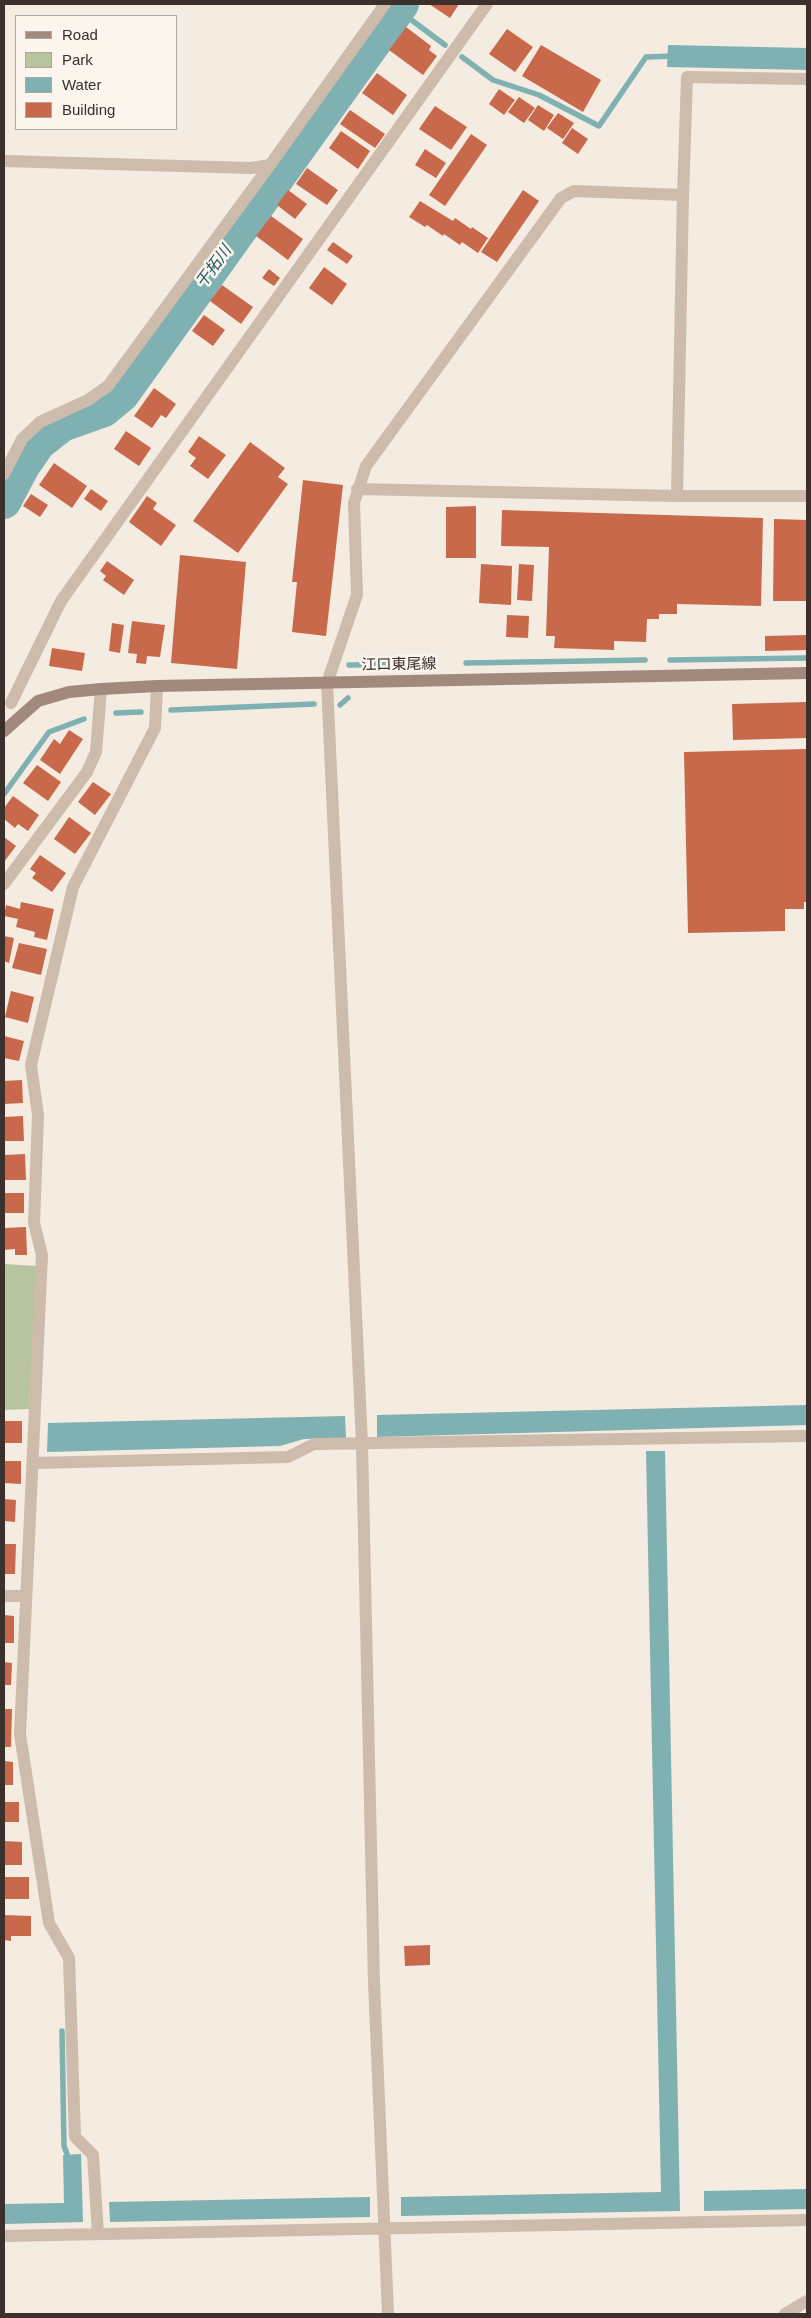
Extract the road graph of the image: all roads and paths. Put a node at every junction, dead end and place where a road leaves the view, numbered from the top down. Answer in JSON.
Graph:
{"nodes":[{"id":1,"x":385,"y":4,"type":"edge"},
{"id":2,"x":488,"y":4,"type":"edge"},
{"id":3,"x":807,"y":79,"type":"edge"},
{"id":4,"x":4,"y":161,"type":"edge"},
{"id":5,"x":270,"y":164,"type":"junction"},
{"id":6,"x":683,"y":195,"type":"junction"},
{"id":7,"x":4,"y":474,"type":"edge"},
{"id":8,"x":357,"y":489,"type":"junction"},
{"id":9,"x":677,"y":496,"type":"junction"},
{"id":10,"x":807,"y":496,"type":"edge"},
{"id":11,"x":807,"y":673,"type":"edge"},
{"id":12,"x":327,"y":683,"type":"junction"},
{"id":13,"x":157,"y":686,"type":"junction"},
{"id":14,"x":101,"y":689,"type":"junction"},
{"id":15,"x":8,"y":702,"type":"edge"},
{"id":16,"x":22,"y":712,"type":"junction"},
{"id":17,"x":4,"y":731,"type":"edge"},
{"id":18,"x":4,"y":884,"type":"edge"},
{"id":19,"x":807,"y":1436,"type":"edge"},
{"id":20,"x":362,"y":1444,"type":"junction"},
{"id":21,"x":33,"y":1463,"type":"junction"},
{"id":22,"x":4,"y":1596,"type":"edge"},
{"id":23,"x":25,"y":1596,"type":"junction"},
{"id":24,"x":807,"y":2220,"type":"edge"},
{"id":25,"x":386,"y":2227,"type":"junction"},
{"id":26,"x":98,"y":2234,"type":"junction"},
{"id":27,"x":4,"y":2236,"type":"edge"},
{"id":28,"x":807,"y":2301,"type":"edge"},
{"id":29,"x":388,"y":2314,"type":"edge"},
{"id":30,"x":785,"y":2314,"type":"edge"}],
"edges":[{"from":1,"to":5,"type":"street"},
{"from":2,"to":15,"type":"street"},
{"from":3,"to":6,"type":"street"},
{"from":4,"to":5,"type":"street"},
{"from":5,"to":7,"type":"street"},
{"from":6,"to":8,"type":"street"},
{"from":6,"to":9,"type":"street"},
{"from":8,"to":9,"type":"street"},
{"from":8,"to":12,"type":"street"},
{"from":9,"to":10,"type":"street"},
{"from":11,"to":12,"type":"main road","name":"江口東尾線"},
{"from":12,"to":13,"type":"main road","name":"江口東尾線"},
{"from":12,"to":20,"type":"street"},
{"from":13,"to":14,"type":"main road","name":"江口東尾線"},
{"from":13,"to":21,"type":"street"},
{"from":14,"to":16,"type":"main road","name":"江口東尾線"},
{"from":14,"to":18,"type":"street"},
{"from":15,"to":16,"type":"street"},
{"from":16,"to":17,"type":"main road","name":"江口東尾線"},
{"from":19,"to":20,"type":"street"},
{"from":20,"to":21,"type":"street"},
{"from":20,"to":25,"type":"street"},
{"from":21,"to":23,"type":"street"},
{"from":22,"to":23,"type":"street"},
{"from":23,"to":26,"type":"street"},
{"from":24,"to":25,"type":"street"},
{"from":25,"to":26,"type":"street"},
{"from":25,"to":29,"type":"street"},
{"from":26,"to":27,"type":"street"},
{"from":28,"to":30,"type":"street"}]}
